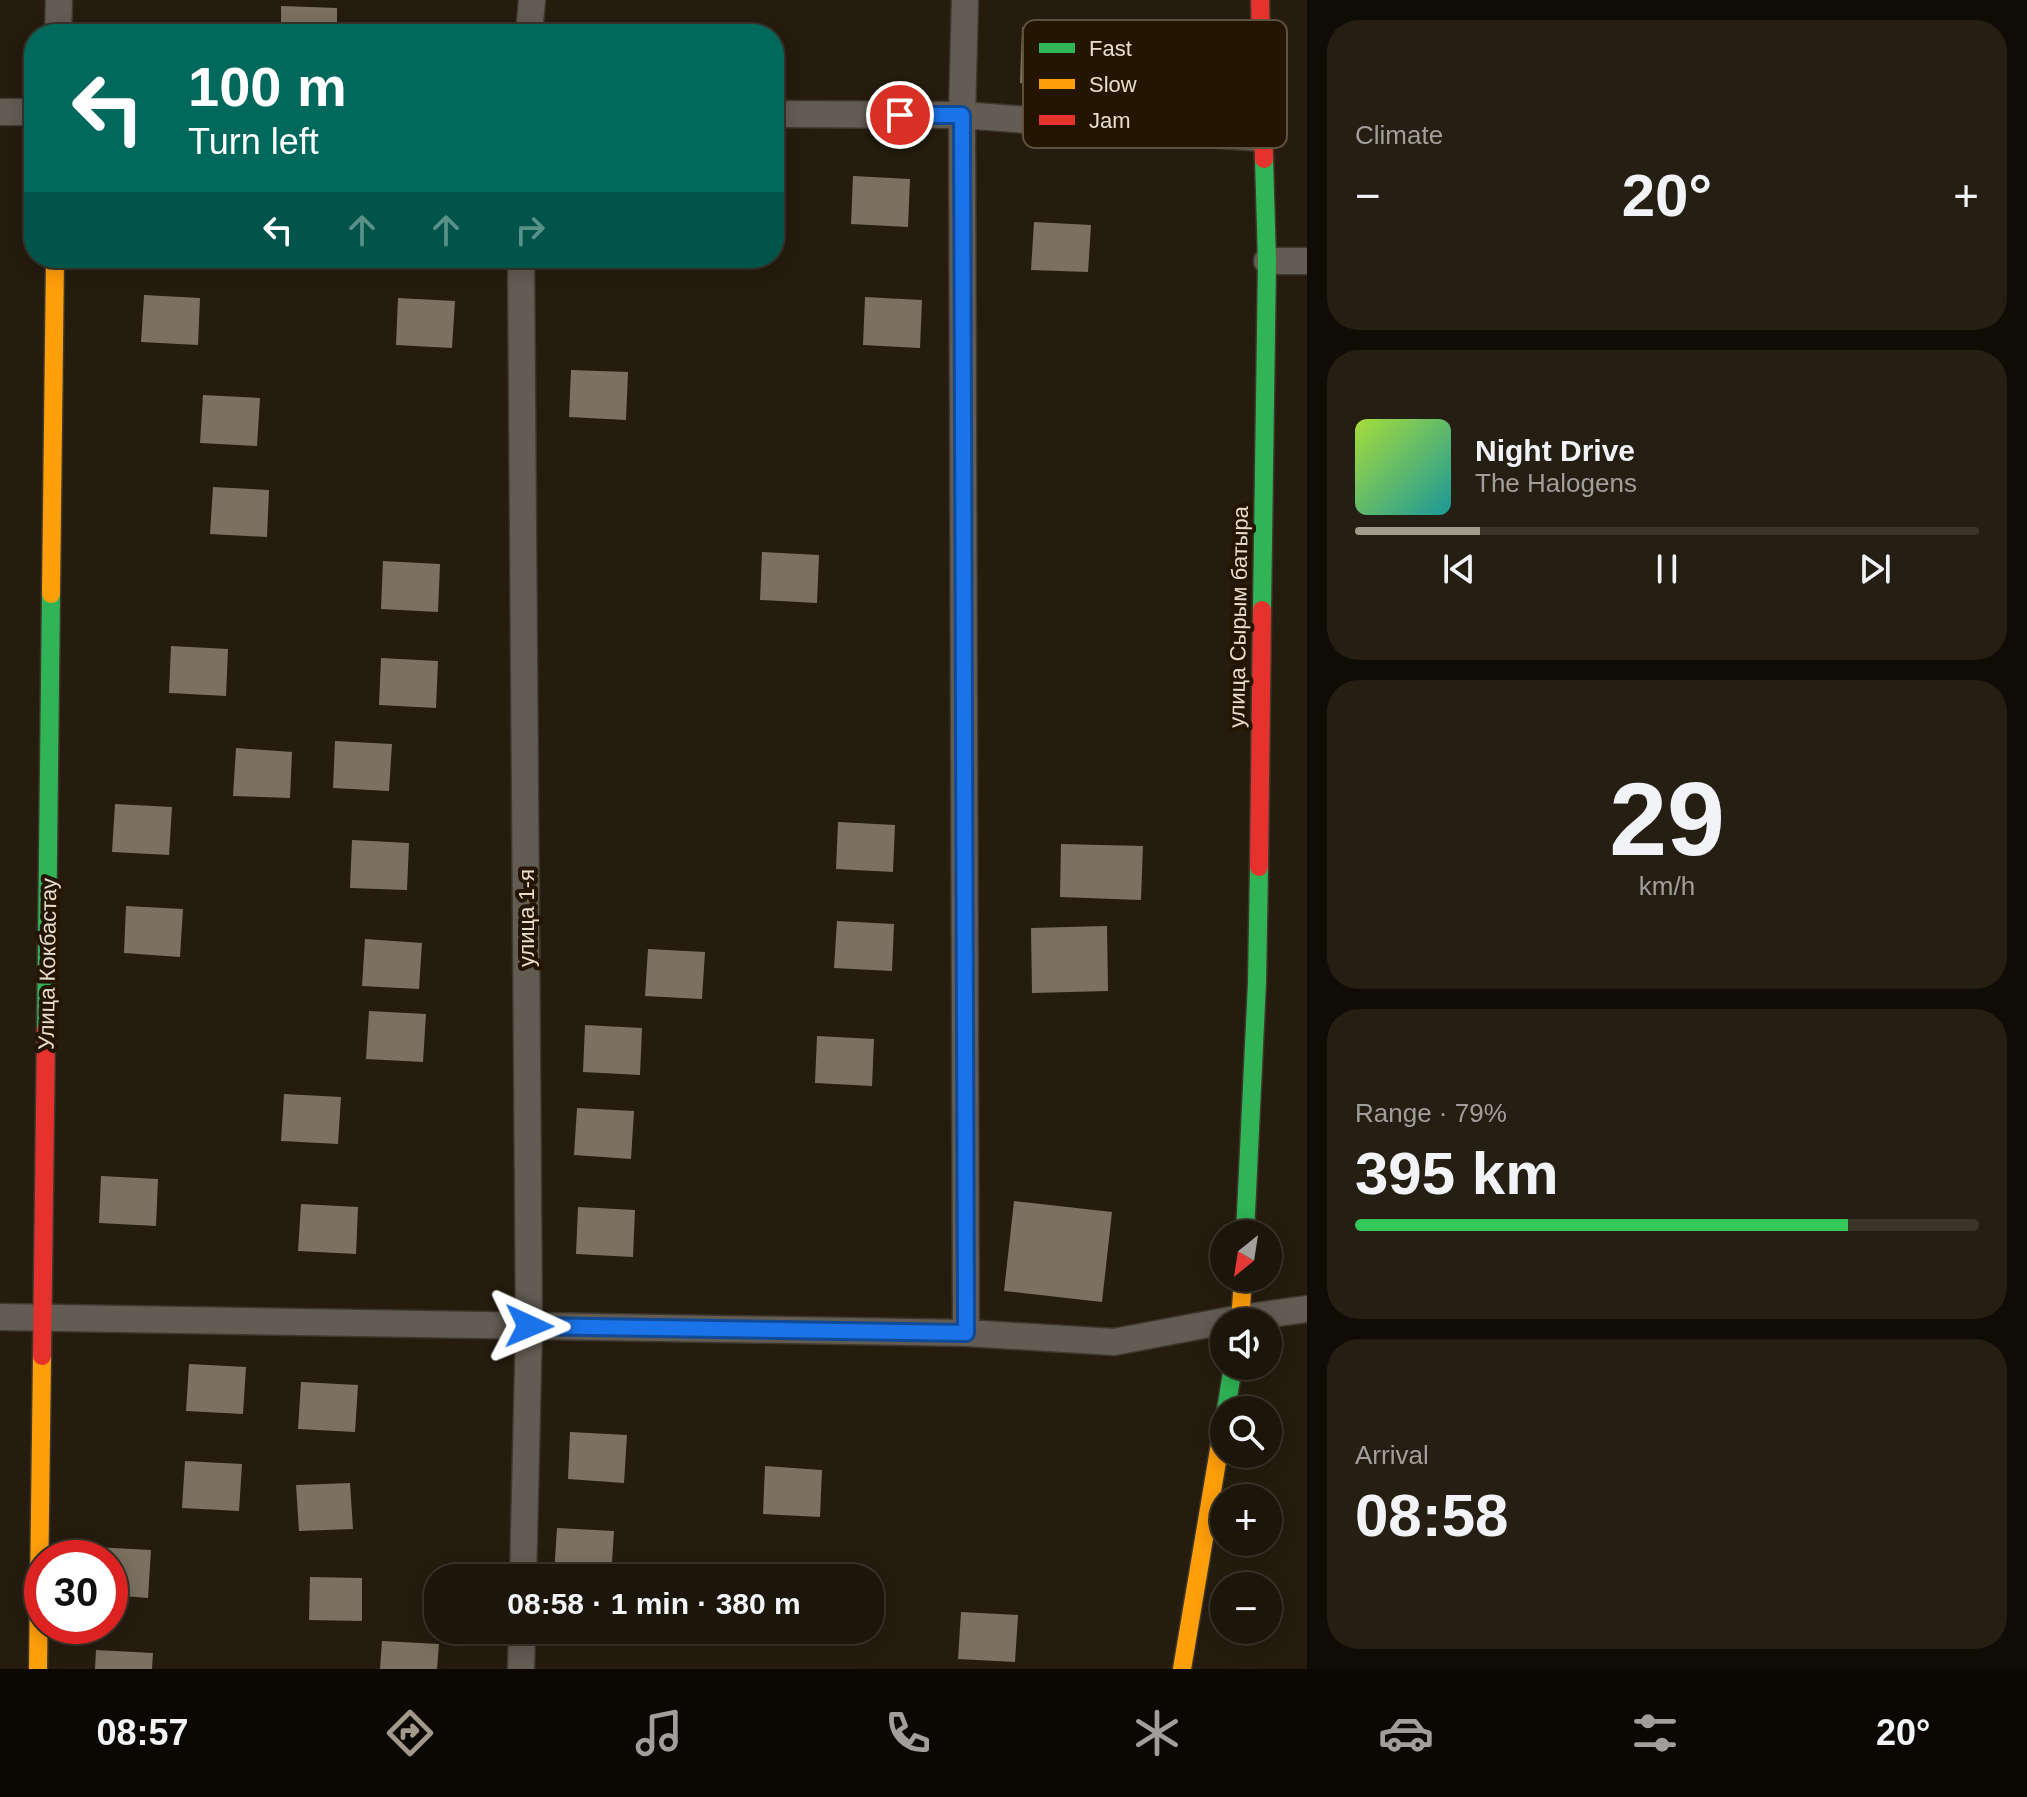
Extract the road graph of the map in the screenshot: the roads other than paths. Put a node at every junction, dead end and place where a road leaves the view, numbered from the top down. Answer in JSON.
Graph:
{"nodes":[{"id":1,"x":59,"y":0,"type":"edge"},
{"id":2,"x":532,"y":0,"type":"edge"},
{"id":3,"x":965,"y":0,"type":"edge"},
{"id":4,"x":1260,"y":0,"type":"edge"},
{"id":5,"x":1260,"y":20,"type":"edge"},
{"id":6,"x":58,"y":24,"type":"edge"},
{"id":7,"x":530,"y":24,"type":"edge"},
{"id":8,"x":0,"y":112,"type":"edge"},
{"id":9,"x":24,"y":112,"type":"edge"},
{"id":10,"x":784,"y":114,"type":"edge"},
{"id":11,"x":962,"y":115,"type":"junction"},
{"id":12,"x":1023,"y":120,"type":"edge"},
{"id":13,"x":1262,"y":148,"type":"edge"},
{"id":14,"x":1267,"y":261,"type":"junction"},
{"id":15,"x":1307,"y":261,"type":"edge"},
{"id":16,"x":55,"y":268,"type":"edge"},
{"id":17,"x":521,"y":268,"type":"edge"},
{"id":18,"x":1246,"y":1220,"type":"edge"},
{"id":19,"x":1307,"y":1309,"type":"edge"},
{"id":20,"x":1282,"y":1313,"type":"edge"},
{"id":21,"x":0,"y":1317,"type":"edge"},
{"id":22,"x":43,"y":1318,"type":"junction"},
{"id":23,"x":1210,"y":1325,"type":"edge"},
{"id":24,"x":529,"y":1326,"type":"junction"},
{"id":25,"x":966,"y":1333,"type":"junction"},
{"id":26,"x":1216,"y":1468,"type":"edge"},
{"id":27,"x":523,"y":1564,"type":"edge"},
{"id":28,"x":522,"y":1644,"type":"edge"},
{"id":29,"x":38,"y":1669,"type":"edge"},
{"id":30,"x":521,"y":1669,"type":"edge"},
{"id":31,"x":1182,"y":1669,"type":"edge"}],
"edges":[{"from":1,"to":6,"type":"street"},
{"from":2,"to":7,"type":"street"},
{"from":3,"to":11,"type":"street"},
{"from":4,"to":5,"type":"street","name":"улица Сырым батыра"},
{"from":8,"to":9,"type":"street"},
{"from":10,"to":11,"type":"street"},
{"from":11,"to":12,"type":"street"},
{"from":11,"to":25,"type":"street"},
{"from":13,"to":14,"type":"street","name":"улица Сырым батыра"},
{"from":14,"to":15,"type":"street"},
{"from":14,"to":18,"type":"street","name":"улица Сырым батыра"},
{"from":16,"to":22,"type":"street","name":"Улица Кокбастау"},
{"from":17,"to":24,"type":"street","name":"улица 1-я"},
{"from":19,"to":20,"type":"street"},
{"from":21,"to":22,"type":"street"},
{"from":22,"to":24,"type":"street"},
{"from":22,"to":29,"type":"street","name":"Улица Кокбастау"},
{"from":23,"to":25,"type":"street"},
{"from":24,"to":25,"type":"street"},
{"from":24,"to":27,"type":"street","name":"улица 1-я"},
{"from":26,"to":31,"type":"street"},
{"from":28,"to":30,"type":"street"}]}
